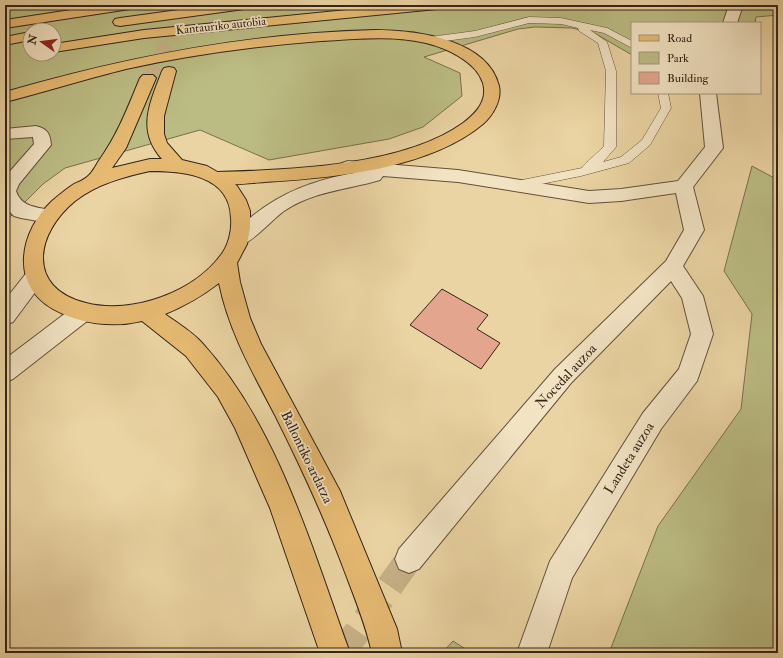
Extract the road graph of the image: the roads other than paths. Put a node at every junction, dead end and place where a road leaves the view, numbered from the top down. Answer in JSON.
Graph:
{"nodes":[{"id":1,"x":16,"y":5,"type":"edge"},
{"id":2,"x":130,"y":5,"type":"edge"},
{"id":3,"x":244,"y":5,"type":"edge"},
{"id":4,"x":437,"y":5,"type":"edge"},
{"id":5,"x":736,"y":5,"type":"edge"},
{"id":6,"x":5,"y":6,"type":"edge"},
{"id":7,"x":561,"y":21,"type":"junction"},
{"id":8,"x":260,"y":22,"type":"junction"},
{"id":9,"x":730,"y":22,"type":"edge"},
{"id":10,"x":5,"y":24,"type":"edge"},
{"id":11,"x":106,"y":25,"type":"dead end"},
{"id":12,"x":22,"y":38,"type":"edge"},
{"id":13,"x":430,"y":40,"type":"junction"},
{"id":14,"x":5,"y":41,"type":"edge"},
{"id":15,"x":269,"y":42,"type":"junction"},
{"id":16,"x":631,"y":44,"type":"edge"},
{"id":17,"x":62,"y":47,"type":"edge"},
{"id":18,"x":169,"y":71,"type":"tunnel mouth"},
{"id":19,"x":148,"y":78,"type":"tunnel mouth"},
{"id":20,"x":5,"y":84,"type":"edge"},
{"id":21,"x":663,"y":94,"type":"edge"},
{"id":22,"x":708,"y":94,"type":"edge"},
{"id":23,"x":5,"y":97,"type":"edge"},
{"id":24,"x":5,"y":107,"type":"edge"},
{"id":25,"x":5,"y":134,"type":"edge"},
{"id":26,"x":177,"y":166,"type":"junction"},
{"id":27,"x":346,"y":166,"type":"junction"},
{"id":28,"x":406,"y":171,"type":"junction"},
{"id":29,"x":581,"y":172,"type":"junction"},
{"id":30,"x":217,"y":178,"type":"junction"},
{"id":31,"x":94,"y":181,"type":"junction"},
{"id":32,"x":516,"y":185,"type":"junction"},
{"id":33,"x":684,"y":186,"type":"junction"},
{"id":34,"x":49,"y":216,"type":"junction"},
{"id":35,"x":240,"y":238,"type":"junction"},
{"id":36,"x":227,"y":262,"type":"junction"},
{"id":37,"x":673,"y":266,"type":"junction"},
{"id":38,"x":35,"y":277,"type":"junction"},
{"id":39,"x":145,"y":311,"type":"junction"},
{"id":40,"x":83,"y":312,"type":"junction"},
{"id":41,"x":5,"y":316,"type":"edge"},
{"id":42,"x":5,"y":372,"type":"edge"},
{"id":43,"x":409,"y":559,"type":"tunnel mouth"},
{"id":44,"x":335,"y":653,"type":"edge"},
{"id":45,"x":387,"y":653,"type":"edge"},
{"id":46,"x":532,"y":653,"type":"edge"}],
"edges":[{"from":1,"to":6,"type":"main road"},
{"from":2,"to":10,"type":"main road"},
{"from":3,"to":11,"type":"main road"},
{"from":4,"to":8,"type":"main road","name":"Kantauriko autobia"},
{"from":5,"to":9,"type":"street"},
{"from":7,"to":13,"type":"lane"},
{"from":7,"to":16,"type":"lane"},
{"from":7,"to":29,"type":"lane"},
{"from":8,"to":17,"type":"main road","name":"Kantauriko autobia"},
{"from":8,"to":20,"type":"main road"},
{"from":12,"to":14,"type":"main road"},
{"from":13,"to":15,"type":"main road"},
{"from":13,"to":27,"type":"main road"},
{"from":15,"to":23,"type":"main road"},
{"from":15,"to":24,"type":"main road"},
{"from":18,"to":26,"type":"main road"},
{"from":19,"to":31,"type":"main road"},
{"from":21,"to":29,"type":"lane"},
{"from":22,"to":33,"type":"street"},
{"from":25,"to":34,"type":"street"},
{"from":26,"to":30,"type":"main road"},
{"from":26,"to":31,"type":"main road"},
{"from":27,"to":28,"type":"street"},
{"from":27,"to":30,"type":"main road"},
{"from":28,"to":32,"type":"street"},
{"from":28,"to":35,"type":"street"},
{"from":29,"to":32,"type":"lane"},
{"from":30,"to":35,"type":"main road"},
{"from":31,"to":34,"type":"main road"},
{"from":32,"to":33,"type":"street"},
{"from":33,"to":37,"type":"street","name":"Nocedal auzoa"},
{"from":34,"to":38,"type":"main road"},
{"from":35,"to":36,"type":"main road"},
{"from":36,"to":39,"type":"main road"},
{"from":36,"to":45,"type":"main road","name":"Ballontiko ardatza"},
{"from":37,"to":43,"type":"street","name":"Nocedal auzoa"},
{"from":37,"to":46,"type":"street","name":"Landeta auzoa"},
{"from":38,"to":40,"type":"main road"},
{"from":38,"to":41,"type":"street"},
{"from":39,"to":40,"type":"main road"},
{"from":39,"to":44,"type":"main road"},
{"from":40,"to":42,"type":"street"}]}
